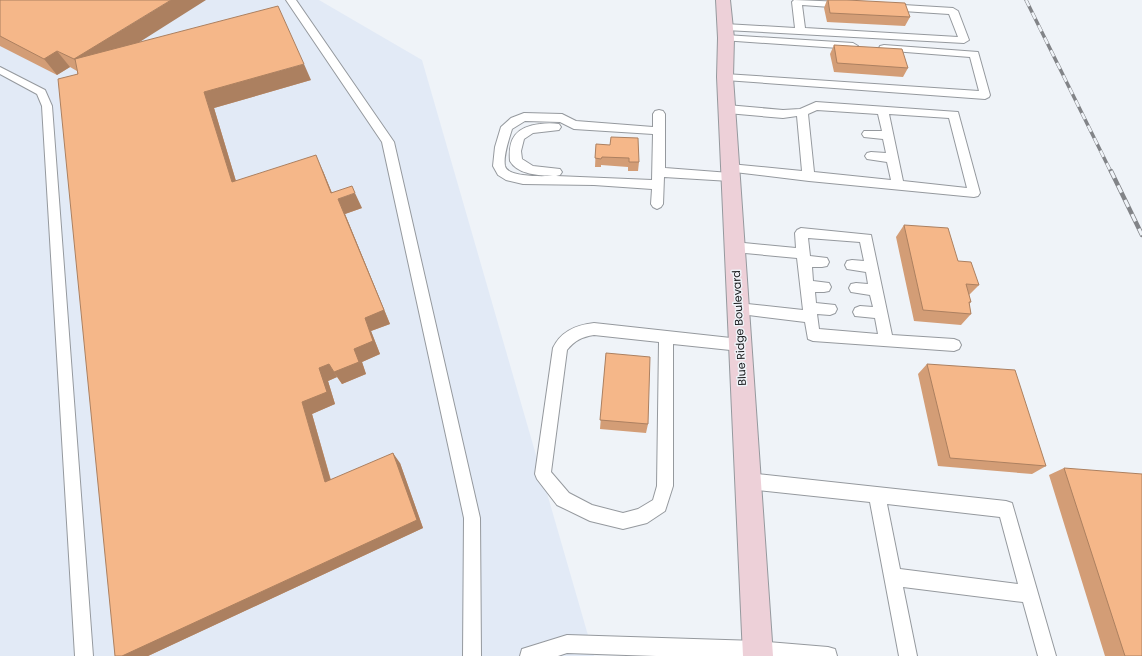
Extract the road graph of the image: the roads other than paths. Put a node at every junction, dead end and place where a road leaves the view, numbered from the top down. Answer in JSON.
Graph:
{"nodes":[{"id":1,"x":290,"y":0,"type":"edge"},
{"id":2,"x":723,"y":0,"type":"edge"},
{"id":3,"x":852,"y":5,"type":"edge"},
{"id":4,"x":875,"y":6,"type":"edge"},
{"id":5,"x":800,"y":31,"type":"junction"},
{"id":6,"x":725,"y":32,"type":"junction"},
{"id":7,"x":0,"y":70,"type":"edge"},
{"id":8,"x":724,"y":77,"type":"junction"},
{"id":9,"x":727,"y":109,"type":"junction"},
{"id":10,"x":883,"y":110,"type":"junction"},
{"id":11,"x":802,"y":112,"type":"junction"},
{"id":12,"x":659,"y":114,"type":"dead end"},
{"id":13,"x":574,"y":124,"type":"junction"},
{"id":14,"x":659,"y":131,"type":"junction"},
{"id":15,"x":868,"y":134,"type":"dead end"},
{"id":16,"x":888,"y":136,"type":"junction"},
{"id":17,"x":871,"y":156,"type":"dead end"},
{"id":18,"x":893,"y":158,"type":"junction"},
{"id":19,"x":659,"y":172,"type":"junction"},
{"id":20,"x":730,"y":172,"type":"junction"},
{"id":21,"x":809,"y":177,"type":"junction"},
{"id":22,"x":645,"y":185,"type":"junction"},
{"id":23,"x":898,"y":185,"type":"junction"},
{"id":24,"x":658,"y":186,"type":"junction"},
{"id":25,"x":657,"y":204,"type":"dead end"},
{"id":26,"x":734,"y":247,"type":"junction"},
{"id":27,"x":804,"y":257,"type":"junction"},
{"id":28,"x":822,"y":262,"type":"dead end"},
{"id":29,"x":852,"y":265,"type":"dead end"},
{"id":30,"x":871,"y":267,"type":"junction"},
{"id":31,"x":808,"y":286,"type":"junction"},
{"id":32,"x":824,"y":287,"type":"dead end"},
{"id":33,"x":856,"y":288,"type":"dead end"},
{"id":34,"x":876,"y":290,"type":"junction"},
{"id":35,"x":738,"y":309,"type":"junction"},
{"id":36,"x":830,"y":309,"type":"dead end"},
{"id":37,"x":810,"y":312,"type":"junction"},
{"id":38,"x":860,"y":312,"type":"dead end"},
{"id":39,"x":880,"y":313,"type":"junction"},
{"id":40,"x":666,"y":336,"type":"junction"},
{"id":41,"x":886,"y":341,"type":"junction"},
{"id":42,"x":740,"y":345,"type":"junction"},
{"id":43,"x":954,"y":345,"type":"dead end"},
{"id":44,"x":748,"y":481,"type":"junction"},
{"id":45,"x":877,"y":496,"type":"junction"},
{"id":46,"x":893,"y":577,"type":"junction"},
{"id":47,"x":1030,"y":594,"type":"junction"},
{"id":48,"x":758,"y":653,"type":"edge"},
{"id":49,"x":84,"y":656,"type":"edge"},
{"id":50,"x":472,"y":656,"type":"edge"},
{"id":51,"x":528,"y":656,"type":"edge"},
{"id":52,"x":828,"y":656,"type":"edge"},
{"id":53,"x":908,"y":656,"type":"edge"},
{"id":54,"x":1047,"y":656,"type":"edge"}],
"edges":[{"from":1,"to":50,"type":"lane"},
{"from":2,"to":6,"type":"main road","name":"Blue Ridge Boulevard"},
{"from":3,"to":5,"type":"lane"},
{"from":4,"to":5,"type":"lane"},
{"from":5,"to":6,"type":"lane"},
{"from":6,"to":8,"type":"main road","name":"Blue Ridge Boulevard"},
{"from":6,"to":8,"type":"lane"},
{"from":7,"to":49,"type":"lane"},
{"from":8,"to":9,"type":"main road","name":"Blue Ridge Boulevard"},
{"from":9,"to":11,"type":"lane"},
{"from":9,"to":20,"type":"main road","name":"Blue Ridge Boulevard"},
{"from":10,"to":11,"type":"lane"},
{"from":10,"to":16,"type":"lane"},
{"from":10,"to":23,"type":"lane"},
{"from":11,"to":21,"type":"lane"},
{"from":12,"to":14,"type":"lane"},
{"from":13,"to":14,"type":"lane"},
{"from":13,"to":22,"type":"lane"},
{"from":13,"to":22,"type":"lane"},
{"from":14,"to":19,"type":"lane"},
{"from":15,"to":16,"type":"lane"},
{"from":16,"to":18,"type":"lane"},
{"from":17,"to":18,"type":"lane"},
{"from":18,"to":23,"type":"lane"},
{"from":19,"to":20,"type":"lane"},
{"from":19,"to":24,"type":"lane"},
{"from":20,"to":21,"type":"lane"},
{"from":20,"to":26,"type":"main road","name":"Blue Ridge Boulevard"},
{"from":21,"to":23,"type":"lane"},
{"from":22,"to":24,"type":"lane"},
{"from":24,"to":25,"type":"lane"},
{"from":26,"to":27,"type":"lane"},
{"from":26,"to":35,"type":"main road","name":"Blue Ridge Boulevard"},
{"from":27,"to":28,"type":"lane"},
{"from":27,"to":30,"type":"lane"},
{"from":27,"to":31,"type":"lane"},
{"from":29,"to":30,"type":"lane"},
{"from":30,"to":34,"type":"lane"},
{"from":31,"to":32,"type":"lane"},
{"from":31,"to":37,"type":"lane"},
{"from":33,"to":34,"type":"lane"},
{"from":34,"to":39,"type":"lane"},
{"from":35,"to":37,"type":"lane"},
{"from":35,"to":42,"type":"main road","name":"Blue Ridge Boulevard"},
{"from":36,"to":37,"type":"lane"},
{"from":37,"to":41,"type":"lane"},
{"from":38,"to":39,"type":"lane"},
{"from":39,"to":41,"type":"lane"},
{"from":40,"to":40,"type":"lane"},
{"from":40,"to":42,"type":"lane"},
{"from":41,"to":43,"type":"lane"},
{"from":42,"to":44,"type":"main road","name":"Blue Ridge Boulevard"},
{"from":44,"to":45,"type":"lane"},
{"from":44,"to":48,"type":"main road","name":"Blue Ridge Boulevard"},
{"from":45,"to":46,"type":"lane"},
{"from":45,"to":47,"type":"lane"},
{"from":46,"to":47,"type":"lane"},
{"from":46,"to":53,"type":"lane"},
{"from":47,"to":54,"type":"lane"},
{"from":48,"to":51,"type":"lane"},
{"from":48,"to":52,"type":"lane"}]}
